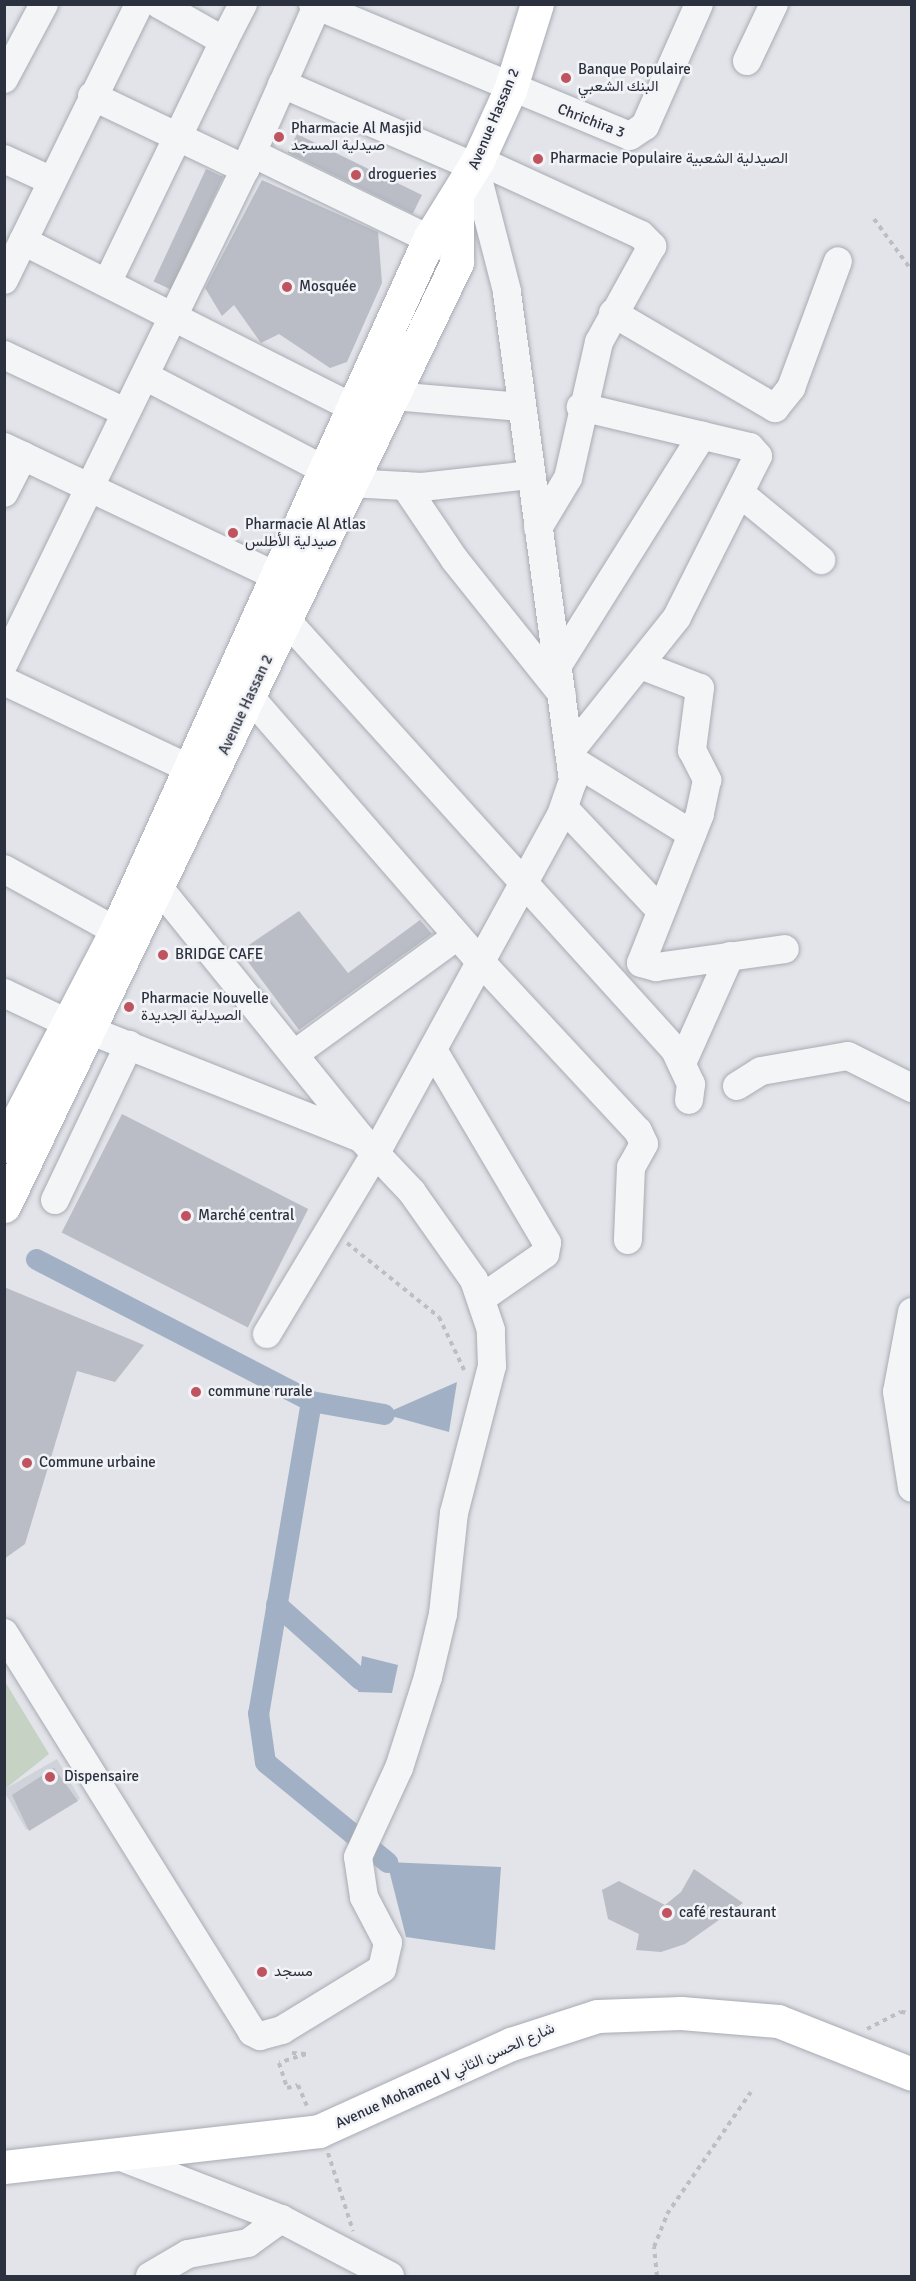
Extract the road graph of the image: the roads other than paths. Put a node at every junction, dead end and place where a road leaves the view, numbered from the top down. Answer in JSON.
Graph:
{"nodes":[{"id":1,"x":44,"y":4,"type":"edge"},
{"id":2,"x":139,"y":4,"type":"edge"},
{"id":3,"x":159,"y":4,"type":"edge"},
{"id":4,"x":243,"y":4,"type":"edge"},
{"id":5,"x":699,"y":4,"type":"edge"},
{"id":6,"x":774,"y":4,"type":"edge"},
{"id":7,"x":315,"y":5,"type":"edge"},
{"id":8,"x":532,"y":6,"type":"edge"},
{"id":9,"x":224,"y":41,"type":"junction"},
{"id":10,"x":747,"y":62,"type":"dead end"},
{"id":11,"x":4,"y":79,"type":"edge"},
{"id":12,"x":282,"y":84,"type":"junction"},
{"id":13,"x":510,"y":90,"type":"junction"},
{"id":14,"x":92,"y":96,"type":"junction"},
{"id":15,"x":178,"y":135,"type":"junction"},
{"id":16,"x":4,"y":159,"type":"edge"},
{"id":17,"x":249,"y":161,"type":"junction"},
{"id":18,"x":477,"y":164,"type":"junction"},
{"id":19,"x":52,"y":181,"type":"junction"},
{"id":20,"x":457,"y":197,"type":"junction"},
{"id":21,"x":429,"y":239,"type":"junction"},
{"id":22,"x":23,"y":241,"type":"junction"},
{"id":23,"x":458,"y":252,"type":"junction"},
{"id":24,"x":838,"y":261,"type":"dead end"},
{"id":25,"x":413,"y":274,"type":"junction"},
{"id":26,"x":4,"y":280,"type":"edge"},
{"id":27,"x":108,"y":281,"type":"junction"},
{"id":28,"x":445,"y":286,"type":"junction"},
{"id":29,"x":613,"y":313,"type":"junction"},
{"id":30,"x":174,"y":314,"type":"junction"},
{"id":31,"x":4,"y":355,"type":"edge"},
{"id":32,"x":145,"y":376,"type":"junction"},
{"id":33,"x":393,"y":396,"type":"junction"},
{"id":34,"x":581,"y":406,"type":"junction"},
{"id":35,"x":351,"y":407,"type":"junction"},
{"id":36,"x":522,"y":407,"type":"junction"},
{"id":37,"x":125,"y":412,"type":"junction"},
{"id":38,"x":702,"y":435,"type":"junction"},
{"id":39,"x":14,"y":452,"type":"edge"},
{"id":40,"x":531,"y":475,"type":"junction"},
{"id":41,"x":337,"y":477,"type":"junction"},
{"id":42,"x":405,"y":486,"type":"junction"},
{"id":43,"x":87,"y":489,"type":"junction"},
{"id":44,"x":4,"y":493,"type":"edge"},
{"id":45,"x":741,"y":494,"type":"junction"},
{"id":46,"x":538,"y":528,"type":"junction"},
{"id":47,"x":821,"y":560,"type":"dead end"},
{"id":48,"x":278,"y":577,"type":"junction"},
{"id":49,"x":287,"y":621,"type":"junction"},
{"id":50,"x":4,"y":663,"type":"edge"},
{"id":51,"x":558,"y":665,"type":"junction"},
{"id":52,"x":643,"y":666,"type":"junction"},
{"id":53,"x":4,"y":681,"type":"edge"},
{"id":54,"x":562,"y":694,"type":"junction"},
{"id":55,"x":250,"y":697,"type":"junction"},
{"id":56,"x":572,"y":755,"type":"junction"},
{"id":57,"x":188,"y":768,"type":"junction"},
{"id":58,"x":564,"y":808,"type":"junction"},
{"id":59,"x":692,"y":834,"type":"junction"},
{"id":60,"x":4,"y":869,"type":"edge"},
{"id":61,"x":525,"y":880,"type":"junction"},
{"id":62,"x":160,"y":889,"type":"junction"},
{"id":63,"x":661,"y":911,"type":"junction"},
{"id":64,"x":116,"y":931,"type":"junction"},
{"id":65,"x":458,"y":936,"type":"junction"},
{"id":66,"x":785,"y":949,"type":"dead end"},
{"id":67,"x":730,"y":956,"type":"junction"},
{"id":68,"x":479,"y":960,"type":"junction"},
{"id":69,"x":4,"y":993,"type":"edge"},
{"id":70,"x":77,"y":1026,"type":"junction"},
{"id":71,"x":129,"y":1045,"type":"junction"},
{"id":72,"x":433,"y":1050,"type":"junction"},
{"id":73,"x":296,"y":1053,"type":"junction"},
{"id":74,"x":683,"y":1061,"type":"junction"},
{"id":75,"x":737,"y":1086,"type":"dead end"},
{"id":76,"x":63,"y":1087,"type":"junction"},
{"id":77,"x":912,"y":1088,"type":"edge"},
{"id":78,"x":104,"y":1099,"type":"junction"},
{"id":79,"x":689,"y":1100,"type":"dead end"},
{"id":80,"x":369,"y":1145,"type":"junction"},
{"id":81,"x":4,"y":1146,"type":"edge"},
{"id":82,"x":55,"y":1200,"type":"dead end"},
{"id":83,"x":4,"y":1206,"type":"edge"},
{"id":84,"x":628,"y":1240,"type":"dead end"},
{"id":85,"x":482,"y":1298,"type":"junction"},
{"id":86,"x":912,"y":1312,"type":"edge"},
{"id":87,"x":267,"y":1335,"type":"dead end"},
{"id":88,"x":904,"y":1394,"type":"edge"},
{"id":89,"x":912,"y":1488,"type":"edge"},
{"id":90,"x":4,"y":1633,"type":"edge"},
{"id":91,"x":912,"y":2055,"type":"edge"},
{"id":92,"x":912,"y":2074,"type":"edge"},
{"id":93,"x":315,"y":2123,"type":"junction"},
{"id":94,"x":4,"y":2148,"type":"edge"},
{"id":95,"x":116,"y":2156,"type":"junction"},
{"id":96,"x":4,"y":2167,"type":"edge"},
{"id":97,"x":280,"y":2219,"type":"junction"},
{"id":98,"x":150,"y":2277,"type":"edge"},
{"id":99,"x":390,"y":2277,"type":"edge"}],
"edges":[{"from":1,"to":11,"type":"street"},
{"from":2,"to":14,"type":"street"},
{"from":3,"to":9,"type":"street"},
{"from":4,"to":9,"type":"street"},
{"from":5,"to":13,"type":"street","name":"Chrichira 3"},
{"from":6,"to":10,"type":"street"},
{"from":7,"to":12,"type":"street"},
{"from":7,"to":13,"type":"street"},
{"from":8,"to":13,"type":"main road","name":"Avenue Hassan 2"},
{"from":9,"to":15,"type":"street"},
{"from":12,"to":17,"type":"street"},
{"from":12,"to":18,"type":"street"},
{"from":13,"to":18,"type":"main road","name":"Avenue Hassan 2"},
{"from":14,"to":15,"type":"street"},
{"from":14,"to":19,"type":"street"},
{"from":15,"to":17,"type":"street"},
{"from":15,"to":27,"type":"street"},
{"from":16,"to":19,"type":"street"},
{"from":17,"to":21,"type":"street"},
{"from":17,"to":30,"type":"street"},
{"from":18,"to":20,"type":"main road","name":"Avenue Hassan 2"},
{"from":18,"to":29,"type":"street"},
{"from":18,"to":36,"type":"street"},
{"from":19,"to":22,"type":"street"},
{"from":20,"to":21,"type":"main road","name":"Avenue Hassan 2"},
{"from":20,"to":23,"type":"main road","name":"Avenue Hassan 2"},
{"from":21,"to":23,"type":"street"},
{"from":21,"to":25,"type":"main road","name":"Avenue Hassan 2"},
{"from":22,"to":26,"type":"street"},
{"from":22,"to":27,"type":"street"},
{"from":23,"to":28,"type":"main road","name":"Avenue Hassan 2"},
{"from":24,"to":29,"type":"street"},
{"from":25,"to":28,"type":"main road"},
{"from":25,"to":35,"type":"main road","name":"Avenue Hassan 2"},
{"from":27,"to":30,"type":"street"},
{"from":28,"to":33,"type":"main road","name":"Avenue Hassan 2"},
{"from":29,"to":34,"type":"street"},
{"from":30,"to":32,"type":"street"},
{"from":30,"to":35,"type":"street"},
{"from":31,"to":37,"type":"street"},
{"from":32,"to":37,"type":"street"},
{"from":32,"to":41,"type":"street"},
{"from":33,"to":36,"type":"street"},
{"from":33,"to":41,"type":"main road","name":"Avenue Hassan 2"},
{"from":34,"to":38,"type":"street"},
{"from":34,"to":46,"type":"street"},
{"from":35,"to":41,"type":"main road","name":"Avenue Hassan 2"},
{"from":36,"to":40,"type":"street"},
{"from":37,"to":43,"type":"street"},
{"from":38,"to":45,"type":"street"},
{"from":38,"to":51,"type":"street"},
{"from":39,"to":43,"type":"street"},
{"from":39,"to":44,"type":"street"},
{"from":40,"to":42,"type":"street"},
{"from":40,"to":46,"type":"street"},
{"from":41,"to":42,"type":"street"},
{"from":41,"to":48,"type":"main road","name":"Avenue Hassan 2"},
{"from":41,"to":49,"type":"main road","name":"Avenue Hassan 2"},
{"from":42,"to":54,"type":"street"},
{"from":43,"to":48,"type":"street"},
{"from":43,"to":50,"type":"street"},
{"from":45,"to":47,"type":"street"},
{"from":45,"to":52,"type":"street"},
{"from":46,"to":51,"type":"street"},
{"from":48,"to":57,"type":"main road","name":"Avenue Hassan 2"},
{"from":49,"to":55,"type":"main road","name":"Avenue Hassan 2"},
{"from":49,"to":61,"type":"street"},
{"from":51,"to":54,"type":"street"},
{"from":52,"to":56,"type":"street"},
{"from":52,"to":59,"type":"street"},
{"from":53,"to":57,"type":"street"},
{"from":54,"to":56,"type":"street"},
{"from":55,"to":62,"type":"main road","name":"Avenue Hassan 2"},
{"from":55,"to":65,"type":"street"},
{"from":56,"to":58,"type":"street"},
{"from":56,"to":59,"type":"street"},
{"from":57,"to":64,"type":"main road","name":"Avenue Hassan 2"},
{"from":58,"to":61,"type":"street"},
{"from":58,"to":63,"type":"street"},
{"from":59,"to":63,"type":"street"},
{"from":60,"to":64,"type":"street"},
{"from":61,"to":68,"type":"street"},
{"from":61,"to":74,"type":"street"},
{"from":62,"to":70,"type":"main road","name":"Avenue Hassan 2"},
{"from":62,"to":73,"type":"street"},
{"from":63,"to":67,"type":"street"},
{"from":64,"to":70,"type":"main road","name":"Avenue Hassan 2"},
{"from":65,"to":68,"type":"street"},
{"from":65,"to":73,"type":"street"},
{"from":66,"to":67,"type":"street"},
{"from":67,"to":74,"type":"street"},
{"from":68,"to":72,"type":"street"},
{"from":68,"to":84,"type":"street"},
{"from":69,"to":70,"type":"street"},
{"from":70,"to":71,"type":"street"},
{"from":70,"to":76,"type":"main road","name":"Avenue Hassan 2"},
{"from":70,"to":81,"type":"main road","name":"Avenue Hassan 2"},
{"from":71,"to":78,"type":"street"},
{"from":71,"to":80,"type":"street"},
{"from":72,"to":80,"type":"street"},
{"from":72,"to":85,"type":"street"},
{"from":73,"to":80,"type":"street"},
{"from":74,"to":79,"type":"street"},
{"from":75,"to":77,"type":"street"},
{"from":76,"to":78,"type":"street"},
{"from":76,"to":83,"type":"main road","name":"Avenue Hassan 2"},
{"from":78,"to":82,"type":"street"},
{"from":80,"to":85,"type":"street"},
{"from":80,"to":87,"type":"street"},
{"from":85,"to":90,"type":"street"},
{"from":86,"to":88,"type":"street"},
{"from":88,"to":89,"type":"street"},
{"from":91,"to":93,"type":"main road","name":"Avenue Mohamed V شارع الحسن الثاني"},
{"from":92,"to":93,"type":"main road","name":"Avenue Mohamed V شارع الحسن الثاني"},
{"from":93,"to":94,"type":"main road","name":"Avenue Mohamed V شارع الحسن الثاني"},
{"from":93,"to":95,"type":"main road","name":"Avenue Mohamed V شارع الحسن الثاني"},
{"from":95,"to":96,"type":"main road","name":"Avenue Mohamed V شارع الحسن الثاني"},
{"from":95,"to":97,"type":"street"},
{"from":97,"to":98,"type":"street"},
{"from":97,"to":99,"type":"street"}]}
